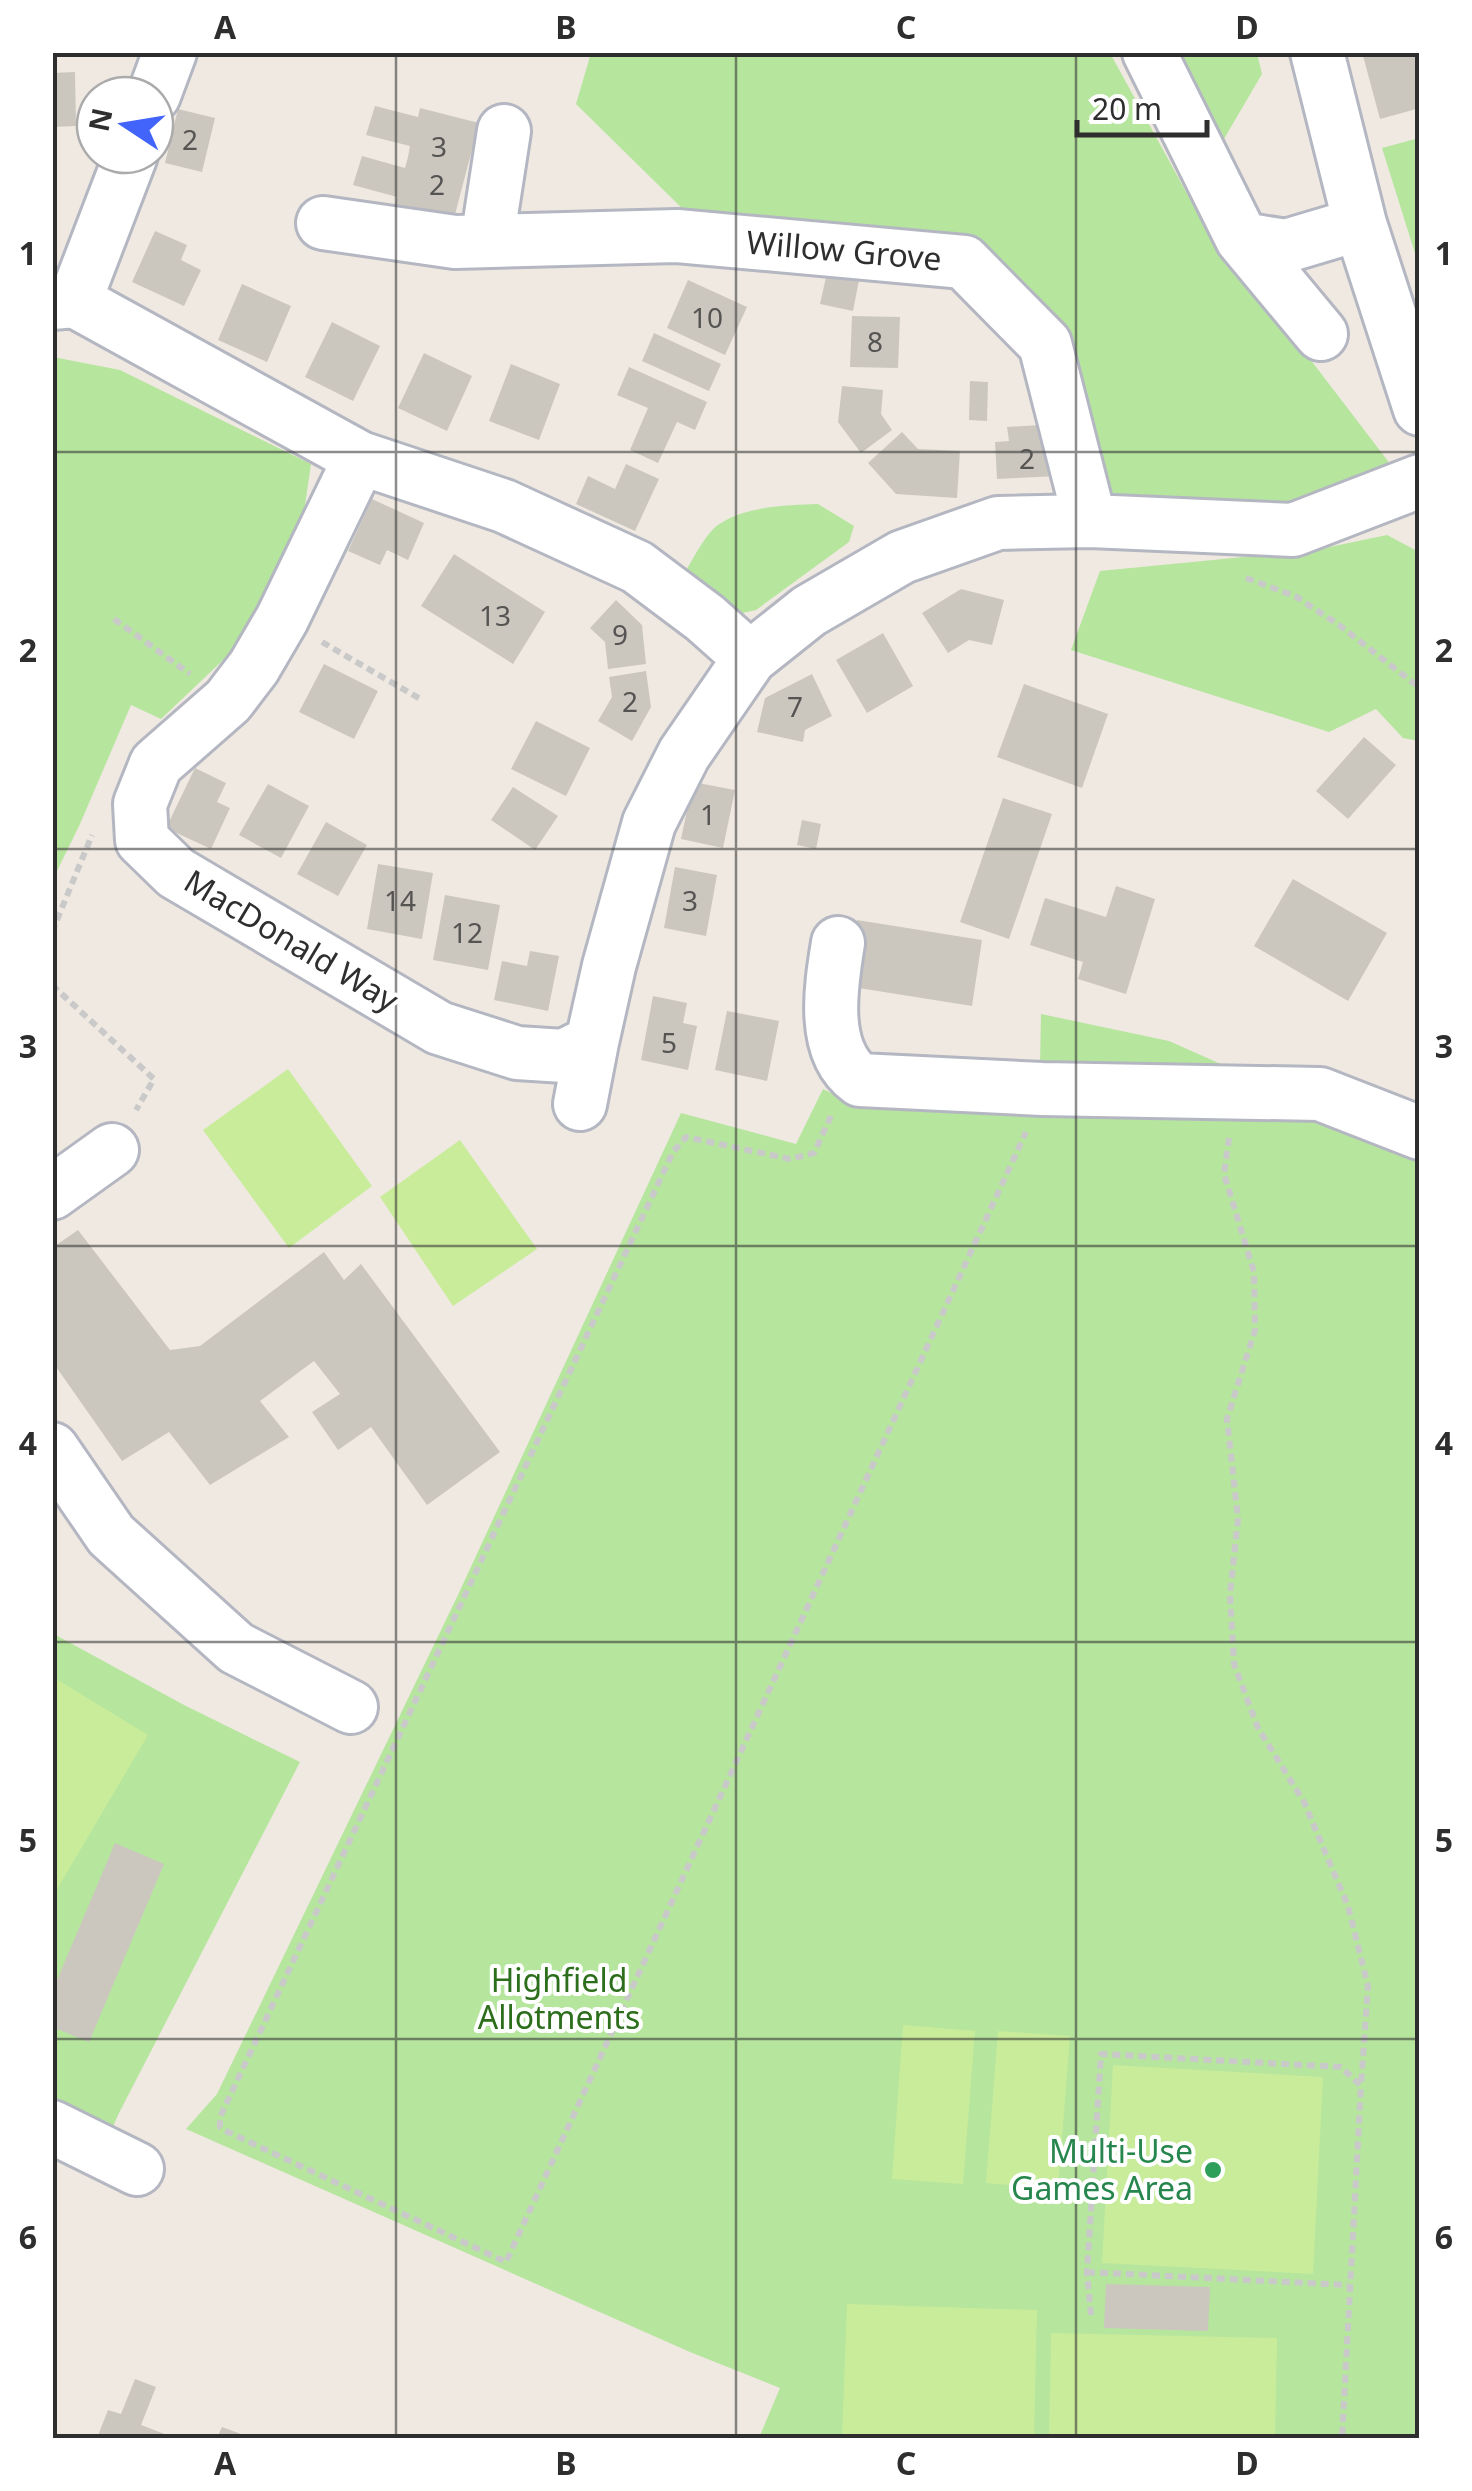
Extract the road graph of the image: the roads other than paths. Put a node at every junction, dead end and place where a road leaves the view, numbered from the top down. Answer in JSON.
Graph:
{"nodes":[{"id":1,"x":1148,"y":52,"type":"edge"},
{"id":2,"x":1317,"y":52,"type":"edge"},
{"id":3,"x":504,"y":131,"type":"dead end"},
{"id":4,"x":122,"y":175,"type":"edge"},
{"id":5,"x":323,"y":223,"type":"dead end"},
{"id":6,"x":1360,"y":224,"type":"junction"},
{"id":7,"x":1242,"y":238,"type":"junction"},
{"id":8,"x":486,"y":241,"type":"junction"},
{"id":9,"x":64,"y":302,"type":"edge"},
{"id":10,"x":1321,"y":334,"type":"dead end"},
{"id":11,"x":1420,"y":409,"type":"edge"},
{"id":12,"x":360,"y":458,"type":"junction"},
{"id":13,"x":1420,"y":480,"type":"edge"},
{"id":14,"x":1090,"y":522,"type":"junction"},
{"id":15,"x":750,"y":658,"type":"junction"},
{"id":16,"x":838,"y":942,"type":"dead end"},
{"id":17,"x":592,"y":1042,"type":"junction"},
{"id":18,"x":580,"y":1104,"type":"dead end"},
{"id":19,"x":1420,"y":1133,"type":"edge"},
{"id":20,"x":112,"y":1150,"type":"road end"},
{"id":21,"x":52,"y":1193,"type":"edge"},
{"id":22,"x":52,"y":1449,"type":"edge"},
{"id":23,"x":352,"y":1707,"type":"dead end"},
{"id":24,"x":52,"y":2127,"type":"edge"},
{"id":25,"x":137,"y":2170,"type":"dead end"}],
"edges":[{"from":1,"to":7,"type":"street"},
{"from":2,"to":6,"type":"street"},
{"from":3,"to":8,"type":"street"},
{"from":4,"to":9,"type":"street"},
{"from":5,"to":8,"type":"street","name":"Willow Grove"},
{"from":6,"to":7,"type":"street"},
{"from":6,"to":11,"type":"street"},
{"from":7,"to":10,"type":"street"},
{"from":8,"to":14,"type":"street","name":"Willow Grove"},
{"from":9,"to":12,"type":"street"},
{"from":12,"to":15,"type":"street"},
{"from":12,"to":17,"type":"street","name":"MacDonald Way"},
{"from":13,"to":14,"type":"street"},
{"from":14,"to":15,"type":"street"},
{"from":15,"to":17,"type":"street"},
{"from":16,"to":19,"type":"street"},
{"from":17,"to":18,"type":"street"},
{"from":20,"to":21,"type":"street"},
{"from":22,"to":23,"type":"street"},
{"from":24,"to":25,"type":"street"}]}
